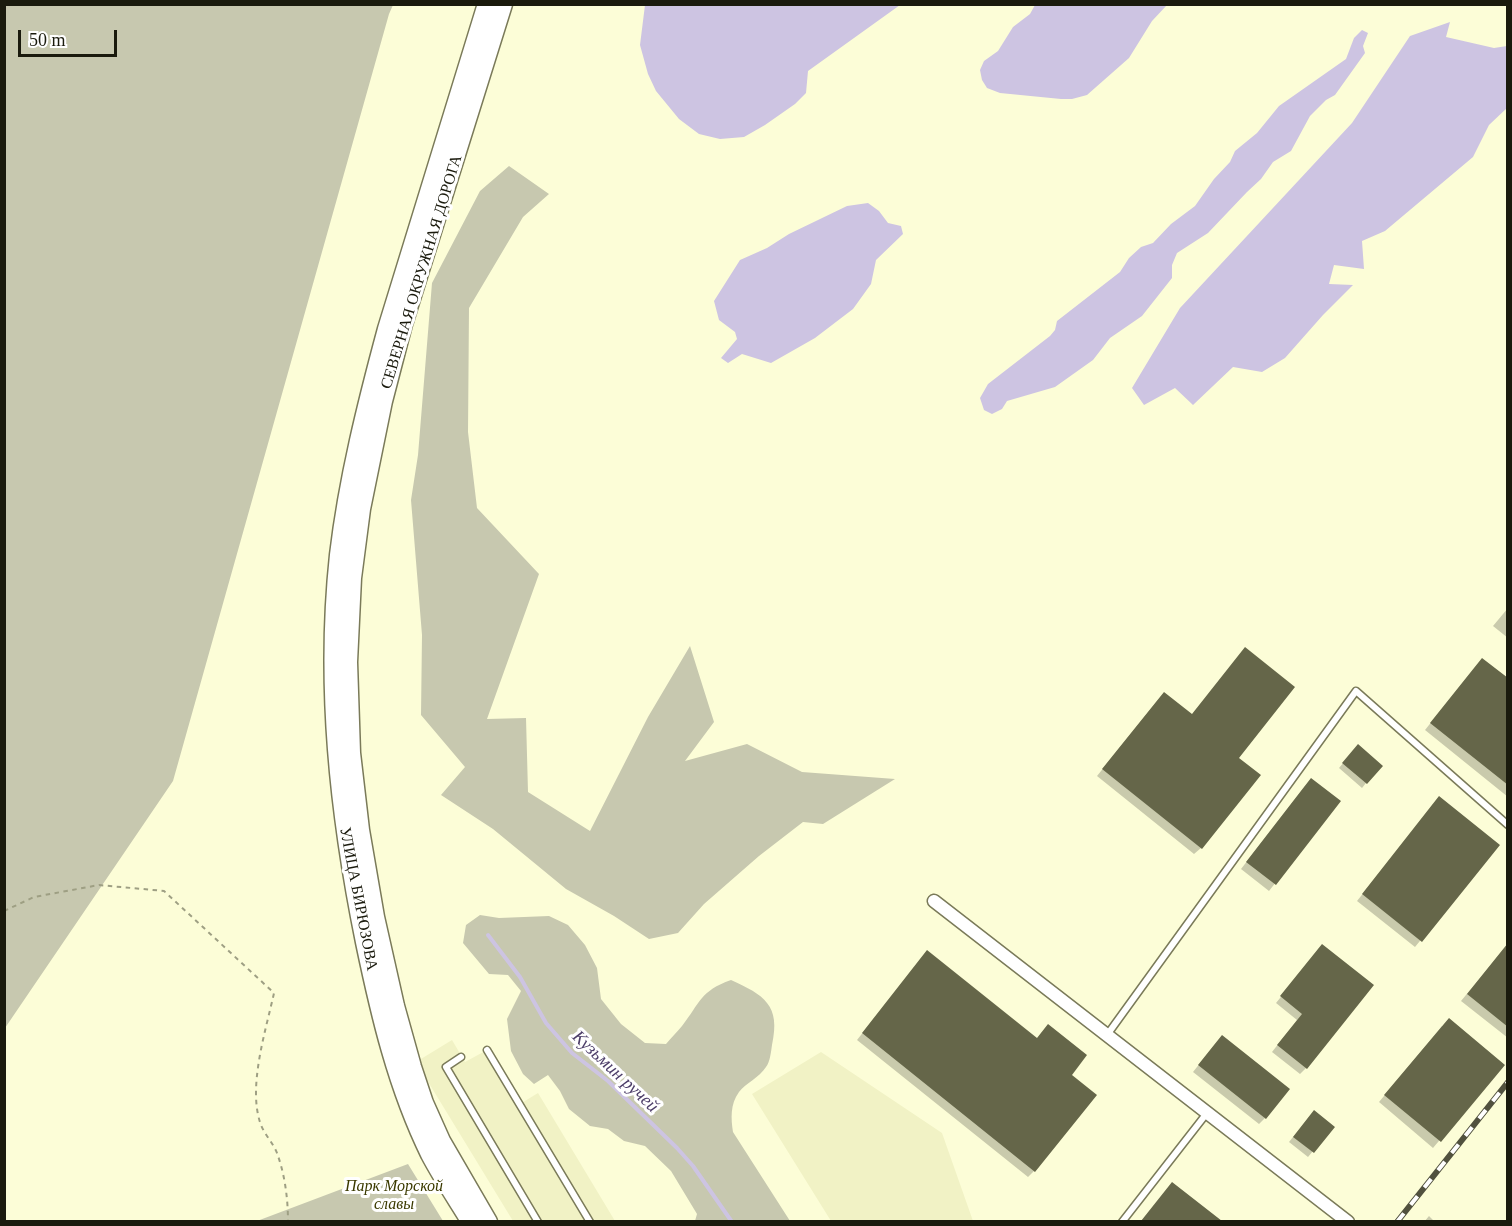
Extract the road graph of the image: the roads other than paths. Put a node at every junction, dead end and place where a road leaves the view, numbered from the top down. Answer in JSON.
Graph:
{"nodes":[{"id":1,"x":487,"y":4,"type":"edge"},
{"id":2,"x":503,"y":4,"type":"edge"},
{"id":3,"x":339,"y":556,"type":"joint"},
{"id":4,"x":352,"y":578,"type":"joint"},
{"id":5,"x":1508,"y":825,"type":"edge"},
{"id":6,"x":934,"y":901,"type":"dead end"},
{"id":7,"x":1107,"y":1035,"type":"junction"},
{"id":8,"x":487,"y":1050,"type":"dead end"},
{"id":9,"x":462,"y":1057,"type":"dead end"},
{"id":10,"x":1207,"y":1112,"type":"junction"},
{"id":11,"x":471,"y":1221,"type":"edge"},
{"id":12,"x":488,"y":1221,"type":"edge"},
{"id":13,"x":538,"y":1221,"type":"edge"},
{"id":14,"x":590,"y":1221,"type":"edge"},
{"id":15,"x":1122,"y":1221,"type":"edge"},
{"id":16,"x":1348,"y":1221,"type":"edge"}],
"edges":[{"from":1,"to":3,"type":"main road","name":"СЕВЕРНАЯ ОКРУЖНАЯ ДОРОГА"},
{"from":2,"to":4,"type":"main road","name":"СЕВЕРНАЯ ОКРУЖНАЯ ДОРОГА"},
{"from":3,"to":11,"type":"main road","name":"УЛИЦА БИРЮЗОВА"},
{"from":4,"to":12,"type":"main road","name":"УЛИЦА БИРЮЗОВА"},
{"from":5,"to":7,"type":"lane"},
{"from":6,"to":7,"type":"street"},
{"from":7,"to":10,"type":"street"},
{"from":8,"to":14,"type":"lane"},
{"from":9,"to":13,"type":"lane"},
{"from":10,"to":15,"type":"lane"},
{"from":10,"to":16,"type":"street"}]}
